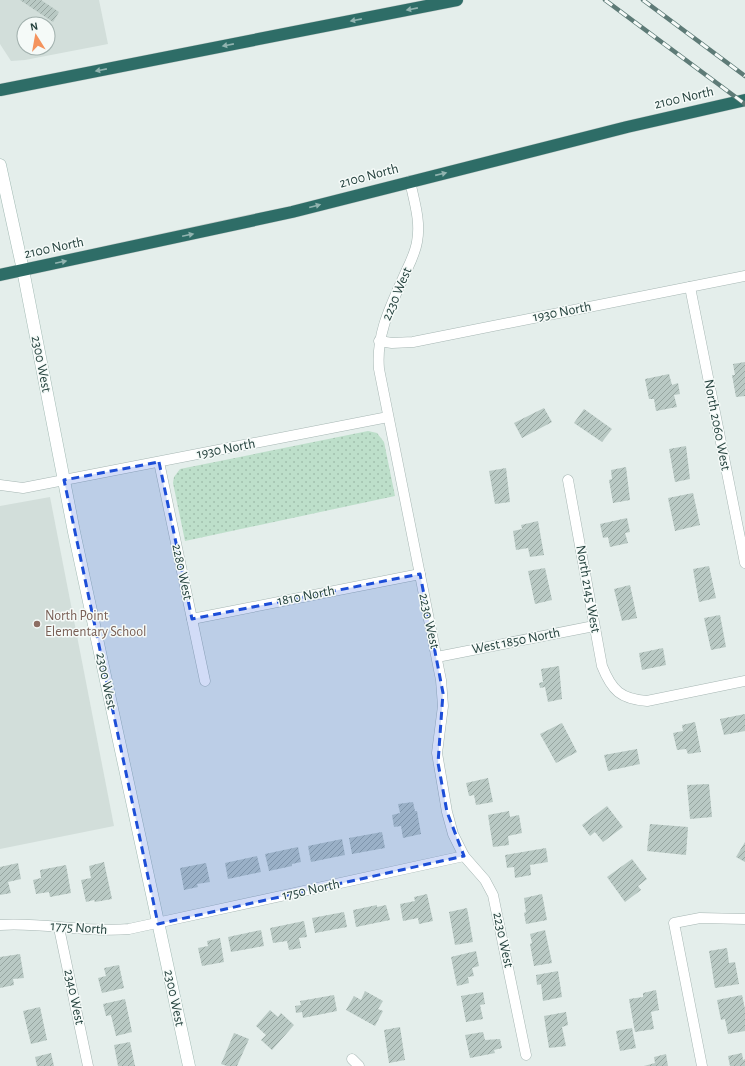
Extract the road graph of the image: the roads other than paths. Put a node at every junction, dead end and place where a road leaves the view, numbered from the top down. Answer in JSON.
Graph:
{"nodes":[{"id":1,"x":457,"y":0,"type":"edge"},
{"id":2,"x":0,"y":90,"type":"edge"},
{"id":3,"x":745,"y":100,"type":"edge"},
{"id":4,"x":0,"y":165,"type":"edge"},
{"id":5,"x":410,"y":181,"type":"junction"},
{"id":6,"x":23,"y":270,"type":"junction"},
{"id":7,"x":0,"y":275,"type":"edge"},
{"id":8,"x":745,"y":276,"type":"edge"},
{"id":9,"x":690,"y":287,"type":"junction"},
{"id":10,"x":379,"y":341,"type":"junction"},
{"id":11,"x":388,"y":417,"type":"junction"},
{"id":12,"x":159,"y":462,"type":"junction"},
{"id":13,"x":64,"y":480,"type":"junction"},
{"id":14,"x":568,"y":480,"type":"dead end"},
{"id":15,"x":0,"y":485,"type":"edge"},
{"id":16,"x":745,"y":563,"type":"edge"},
{"id":17,"x":420,"y":574,"type":"junction"},
{"id":18,"x":192,"y":619,"type":"junction"},
{"id":19,"x":594,"y":626,"type":"junction"},
{"id":20,"x":437,"y":657,"type":"junction"},
{"id":21,"x":205,"y":681,"type":"dead end"},
{"id":22,"x":745,"y":681,"type":"edge"},
{"id":23,"x":464,"y":856,"type":"junction"},
{"id":24,"x":745,"y":919,"type":"edge"},
{"id":25,"x":158,"y":924,"type":"junction"},
{"id":26,"x":0,"y":925,"type":"edge"},
{"id":27,"x":59,"y":928,"type":"junction"},
{"id":28,"x":526,"y":1055,"type":"dead end"},
{"id":29,"x":88,"y":1066,"type":"edge"},
{"id":30,"x":189,"y":1066,"type":"edge"},
{"id":31,"x":702,"y":1066,"type":"edge"}],
"edges":[{"from":1,"to":2,"type":"highway","one_way":true},
{"from":5,"to":3,"type":"highway","name":"2100 North","one_way":true},
{"from":4,"to":6,"type":"main road","name":"2300 West"},
{"from":6,"to":5,"type":"highway","name":"2100 North","one_way":true},
{"from":5,"to":10,"type":"street","name":"2230 West"},
{"from":6,"to":7,"type":"highway","name":"2100 North"},
{"from":6,"to":13,"type":"main road","name":"2300 West"},
{"from":8,"to":9,"type":"street","name":"1930 North"},
{"from":9,"to":10,"type":"street","name":"1930 North"},
{"from":9,"to":16,"type":"street","name":"North 2060 West"},
{"from":10,"to":11,"type":"street","name":"2230 West"},
{"from":11,"to":12,"type":"street","name":"1930 North"},
{"from":11,"to":17,"type":"street","name":"2230 West"},
{"from":12,"to":13,"type":"street","name":"1930 North"},
{"from":12,"to":18,"type":"street","name":"2280 West"},
{"from":13,"to":15,"type":"street","name":"1930 North"},
{"from":13,"to":25,"type":"main road","name":"2300 West"},
{"from":14,"to":19,"type":"street","name":"North 2145 West"},
{"from":17,"to":18,"type":"street","name":"1810 North"},
{"from":17,"to":20,"type":"street","name":"2230 West"},
{"from":18,"to":21,"type":"street","name":"2280 West"},
{"from":19,"to":20,"type":"street","name":"West 1850 North"},
{"from":19,"to":22,"type":"street","name":"North 2145 West"},
{"from":20,"to":23,"type":"street","name":"2230 West"},
{"from":23,"to":25,"type":"street","name":"1750 North"},
{"from":23,"to":28,"type":"street","name":"2230 West"},
{"from":24,"to":31,"type":"street"},
{"from":25,"to":27,"type":"street","name":"1775 North"},
{"from":25,"to":30,"type":"main road","name":"2300 West"},
{"from":26,"to":27,"type":"street","name":"1775 North"},
{"from":27,"to":29,"type":"street","name":"2340 West"}]}
